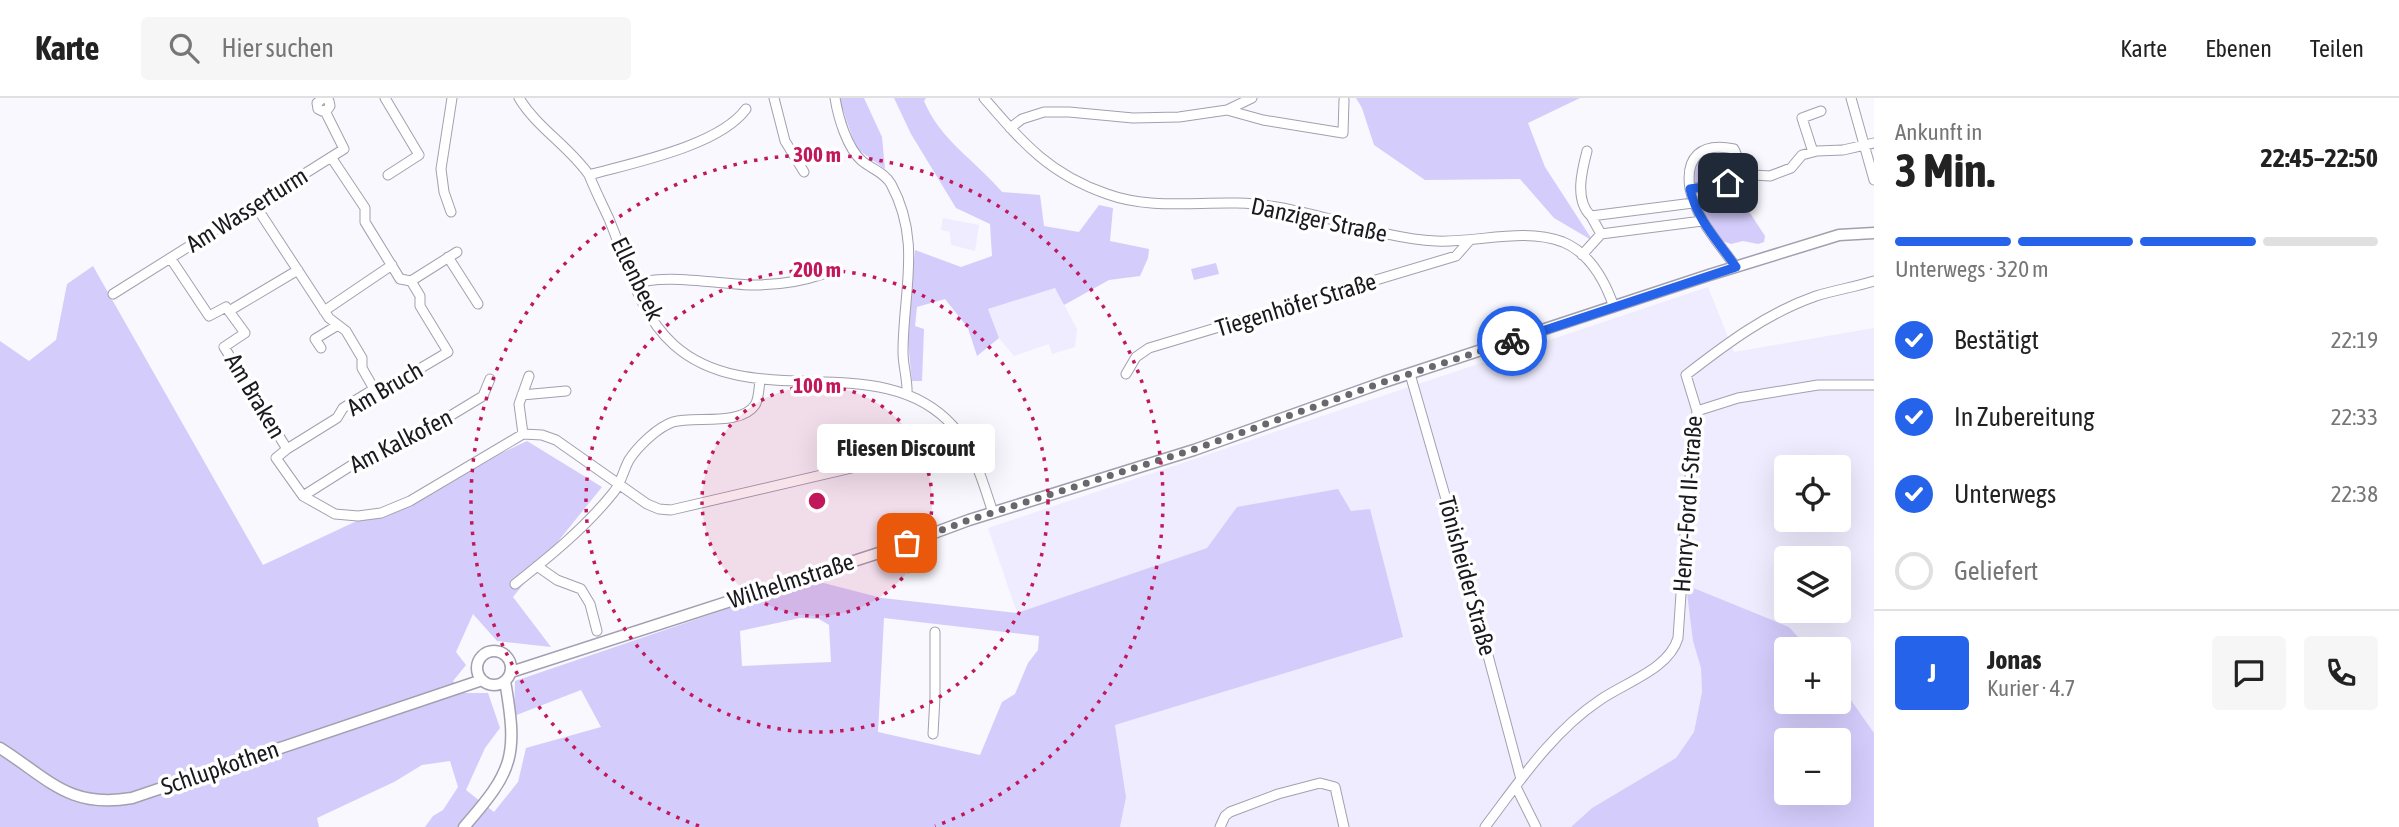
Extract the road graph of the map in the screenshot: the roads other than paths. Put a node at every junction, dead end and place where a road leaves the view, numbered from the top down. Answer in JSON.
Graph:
{"nodes":[{"id":1,"x":324,"y":98,"type":"edge"},
{"id":2,"x":385,"y":98,"type":"edge"},
{"id":3,"x":452,"y":98,"type":"edge"},
{"id":4,"x":519,"y":98,"type":"edge"},
{"id":5,"x":774,"y":98,"type":"edge"},
{"id":6,"x":835,"y":98,"type":"edge"},
{"id":7,"x":984,"y":98,"type":"edge"},
{"id":8,"x":1252,"y":98,"type":"edge"},
{"id":9,"x":1851,"y":98,"type":"edge"},
{"id":10,"x":1344,"y":100,"type":"dead end"},
{"id":11,"x":746,"y":109,"type":"dead end"},
{"id":12,"x":1227,"y":110,"type":"junction"},
{"id":13,"x":1821,"y":111,"type":"dead end"},
{"id":14,"x":1010,"y":128,"type":"junction"},
{"id":15,"x":1874,"y":143,"type":"edge"},
{"id":16,"x":1863,"y":145,"type":"junction"},
{"id":17,"x":1587,"y":150,"type":"dead end"},
{"id":18,"x":1813,"y":152,"type":"junction"},
{"id":19,"x":331,"y":157,"type":"junction"},
{"id":20,"x":804,"y":172,"type":"dead end"},
{"id":21,"x":589,"y":175,"type":"junction"},
{"id":22,"x":388,"y":176,"type":"dead end"},
{"id":23,"x":1745,"y":177,"type":"junction"},
{"id":24,"x":1874,"y":180,"type":"edge"},
{"id":25,"x":1690,"y":189,"type":"junction"},
{"id":26,"x":1693,"y":204,"type":"junction"},
{"id":27,"x":256,"y":205,"type":"junction"},
{"id":28,"x":451,"y":212,"type":"dead end"},
{"id":29,"x":1591,"y":216,"type":"junction"},
{"id":30,"x":1702,"y":221,"type":"junction"},
{"id":31,"x":1874,"y":233,"type":"edge"},
{"id":32,"x":1601,"y":234,"type":"junction"},
{"id":33,"x":1470,"y":240,"type":"junction"},
{"id":34,"x":457,"y":252,"type":"dead end"},
{"id":35,"x":1582,"y":255,"type":"junction"},
{"id":36,"x":448,"y":257,"type":"junction"},
{"id":37,"x":171,"y":258,"type":"junction"},
{"id":38,"x":392,"y":265,"type":"junction"},
{"id":39,"x":1736,"y":267,"type":"junction"},
{"id":40,"x":298,"y":270,"type":"junction"},
{"id":41,"x":823,"y":274,"type":"dead end"},
{"id":42,"x":411,"y":281,"type":"junction"},
{"id":43,"x":1874,"y":281,"type":"edge"},
{"id":44,"x":635,"y":285,"type":"junction"},
{"id":45,"x":113,"y":294,"type":"dead end"},
{"id":46,"x":478,"y":304,"type":"dead end"},
{"id":47,"x":1614,"y":307,"type":"junction"},
{"id":48,"x":229,"y":311,"type":"junction"},
{"id":49,"x":324,"y":311,"type":"junction"},
{"id":50,"x":338,"y":325,"type":"junction"},
{"id":51,"x":321,"y":348,"type":"dead end"},
{"id":52,"x":1126,"y":374,"type":"dead end"},
{"id":53,"x":1410,"y":374,"type":"junction"},
{"id":54,"x":529,"y":376,"type":"dead end"},
{"id":55,"x":489,"y":379,"type":"dead end"},
{"id":56,"x":760,"y":380,"type":"junction"},
{"id":57,"x":1874,"y":384,"type":"edge"},
{"id":58,"x":374,"y":389,"type":"junction"},
{"id":59,"x":566,"y":391,"type":"dead end"},
{"id":60,"x":522,"y":395,"type":"junction"},
{"id":61,"x":907,"y":395,"type":"junction"},
{"id":62,"x":1697,"y":411,"type":"junction"},
{"id":63,"x":523,"y":434,"type":"junction"},
{"id":64,"x":965,"y":445,"type":"junction"},
{"id":65,"x":287,"y":449,"type":"junction"},
{"id":66,"x":619,"y":483,"type":"junction"},
{"id":67,"x":303,"y":496,"type":"junction"},
{"id":68,"x":993,"y":513,"type":"junction"},
{"id":69,"x":537,"y":566,"type":"junction"},
{"id":70,"x":515,"y":584,"type":"dead end"},
{"id":71,"x":597,"y":631,"type":"dead end"},
{"id":72,"x":935,"y":632,"type":"dead end"},
{"id":73,"x":508,"y":675,"type":"junction"},
{"id":74,"x":486,"y":681,"type":"junction"},
{"id":75,"x":508,"y":711,"type":"junction"},
{"id":76,"x":933,"y":734,"type":"dead end"},
{"id":77,"x":0,"y":748,"type":"edge"},
{"id":78,"x":1518,"y":783,"type":"junction"},
{"id":79,"x":464,"y":827,"type":"edge"},
{"id":80,"x":1220,"y":827,"type":"edge"},
{"id":81,"x":1344,"y":827,"type":"edge"},
{"id":82,"x":1485,"y":827,"type":"edge"},
{"id":83,"x":1536,"y":827,"type":"edge"}],
"edges":[{"from":1,"to":19,"type":"street","name":"Am Wasserturm"},
{"from":2,"to":22,"type":"street"},
{"from":3,"to":28,"type":"street"},
{"from":4,"to":21,"type":"street","name":"Ellenbeek"},
{"from":5,"to":20,"type":"street"},
{"from":6,"to":61,"type":"street"},
{"from":7,"to":14,"type":"street","name":"Danziger Straße"},
{"from":8,"to":12,"type":"street"},
{"from":9,"to":16,"type":"street"},
{"from":10,"to":12,"type":"street"},
{"from":11,"to":21,"type":"street"},
{"from":12,"to":14,"type":"street"},
{"from":13,"to":18,"type":"street"},
{"from":14,"to":33,"type":"street","name":"Danziger Straße"},
{"from":15,"to":16,"type":"street"},
{"from":16,"to":18,"type":"street"},
{"from":16,"to":24,"type":"street"},
{"from":17,"to":29,"type":"street"},
{"from":18,"to":23,"type":"street"},
{"from":19,"to":27,"type":"street","name":"Am Wasserturm"},
{"from":19,"to":38,"type":"street"},
{"from":21,"to":44,"type":"street","name":"Ellenbeek"},
{"from":23,"to":25,"type":"street"},
{"from":23,"to":25,"type":"street"},
{"from":25,"to":26,"type":"street"},
{"from":26,"to":29,"type":"street"},
{"from":26,"to":30,"type":"street"},
{"from":27,"to":37,"type":"street","name":"Am Wasserturm"},
{"from":27,"to":40,"type":"street"},
{"from":29,"to":32,"type":"street"},
{"from":30,"to":32,"type":"street"},
{"from":30,"to":39,"type":"street"},
{"from":31,"to":39,"type":"main road","name":"Wilhelmstraße"},
{"from":32,"to":35,"type":"street"},
{"from":33,"to":35,"type":"street","name":"Danziger Straße"},
{"from":33,"to":52,"type":"street","name":"Tiegenhöfer Straße"},
{"from":34,"to":36,"type":"street"},
{"from":35,"to":47,"type":"street","name":"Danziger Straße"},
{"from":36,"to":42,"type":"street"},
{"from":36,"to":46,"type":"street"},
{"from":37,"to":45,"type":"street","name":"Am Wasserturm"},
{"from":37,"to":48,"type":"street"},
{"from":38,"to":42,"type":"street"},
{"from":38,"to":49,"type":"street"},
{"from":39,"to":47,"type":"main road","name":"Wilhelmstraße"},
{"from":40,"to":48,"type":"street"},
{"from":40,"to":49,"type":"street"},
{"from":41,"to":44,"type":"street"},
{"from":42,"to":58,"type":"street","name":"Am Bruch"},
{"from":43,"to":62,"type":"street","name":"Henry-Ford II-Straße"},
{"from":44,"to":56,"type":"street","name":"Ellenbeek"},
{"from":47,"to":53,"type":"main road","name":"Wilhelmstraße"},
{"from":48,"to":65,"type":"street","name":"Am Braken"},
{"from":49,"to":50,"type":"street"},
{"from":50,"to":51,"type":"street"},
{"from":50,"to":58,"type":"street"},
{"from":53,"to":68,"type":"main road","name":"Wilhelmstraße"},
{"from":53,"to":78,"type":"street","name":"Tönisheider Straße"},
{"from":54,"to":60,"type":"street"},
{"from":55,"to":67,"type":"street","name":"Am Kalkofen"},
{"from":56,"to":61,"type":"street","name":"Ellenbeek"},
{"from":56,"to":66,"type":"street"},
{"from":57,"to":62,"type":"street"},
{"from":58,"to":65,"type":"street","name":"Am Bruch"},
{"from":59,"to":60,"type":"street"},
{"from":60,"to":63,"type":"street"},
{"from":61,"to":64,"type":"street","name":"Ellenbeek"},
{"from":62,"to":78,"type":"street","name":"Henry-Ford II-Straße"},
{"from":63,"to":66,"type":"street"},
{"from":63,"to":67,"type":"street","name":"Am Braken"},
{"from":64,"to":66,"type":"street"},
{"from":64,"to":68,"type":"street","name":"Ellenbeek"},
{"from":65,"to":67,"type":"street","name":"Am Braken"},
{"from":66,"to":69,"type":"street"},
{"from":68,"to":73,"type":"main road","name":"Wilhelmstraße"},
{"from":69,"to":70,"type":"street"},
{"from":69,"to":71,"type":"street"},
{"from":72,"to":76,"type":"street"},
{"from":73,"to":74,"type":"main road","name":"Wilhelmstraße"},
{"from":73,"to":74,"type":"main road"},
{"from":73,"to":75,"type":"main road"},
{"from":74,"to":75,"type":"main road"},
{"from":74,"to":77,"type":"main road","name":"Schlupkothen"},
{"from":75,"to":79,"type":"main road"},
{"from":78,"to":82,"type":"street"},
{"from":78,"to":83,"type":"street","name":"Tönisheider Straße"},
{"from":80,"to":81,"type":"street"}]}
